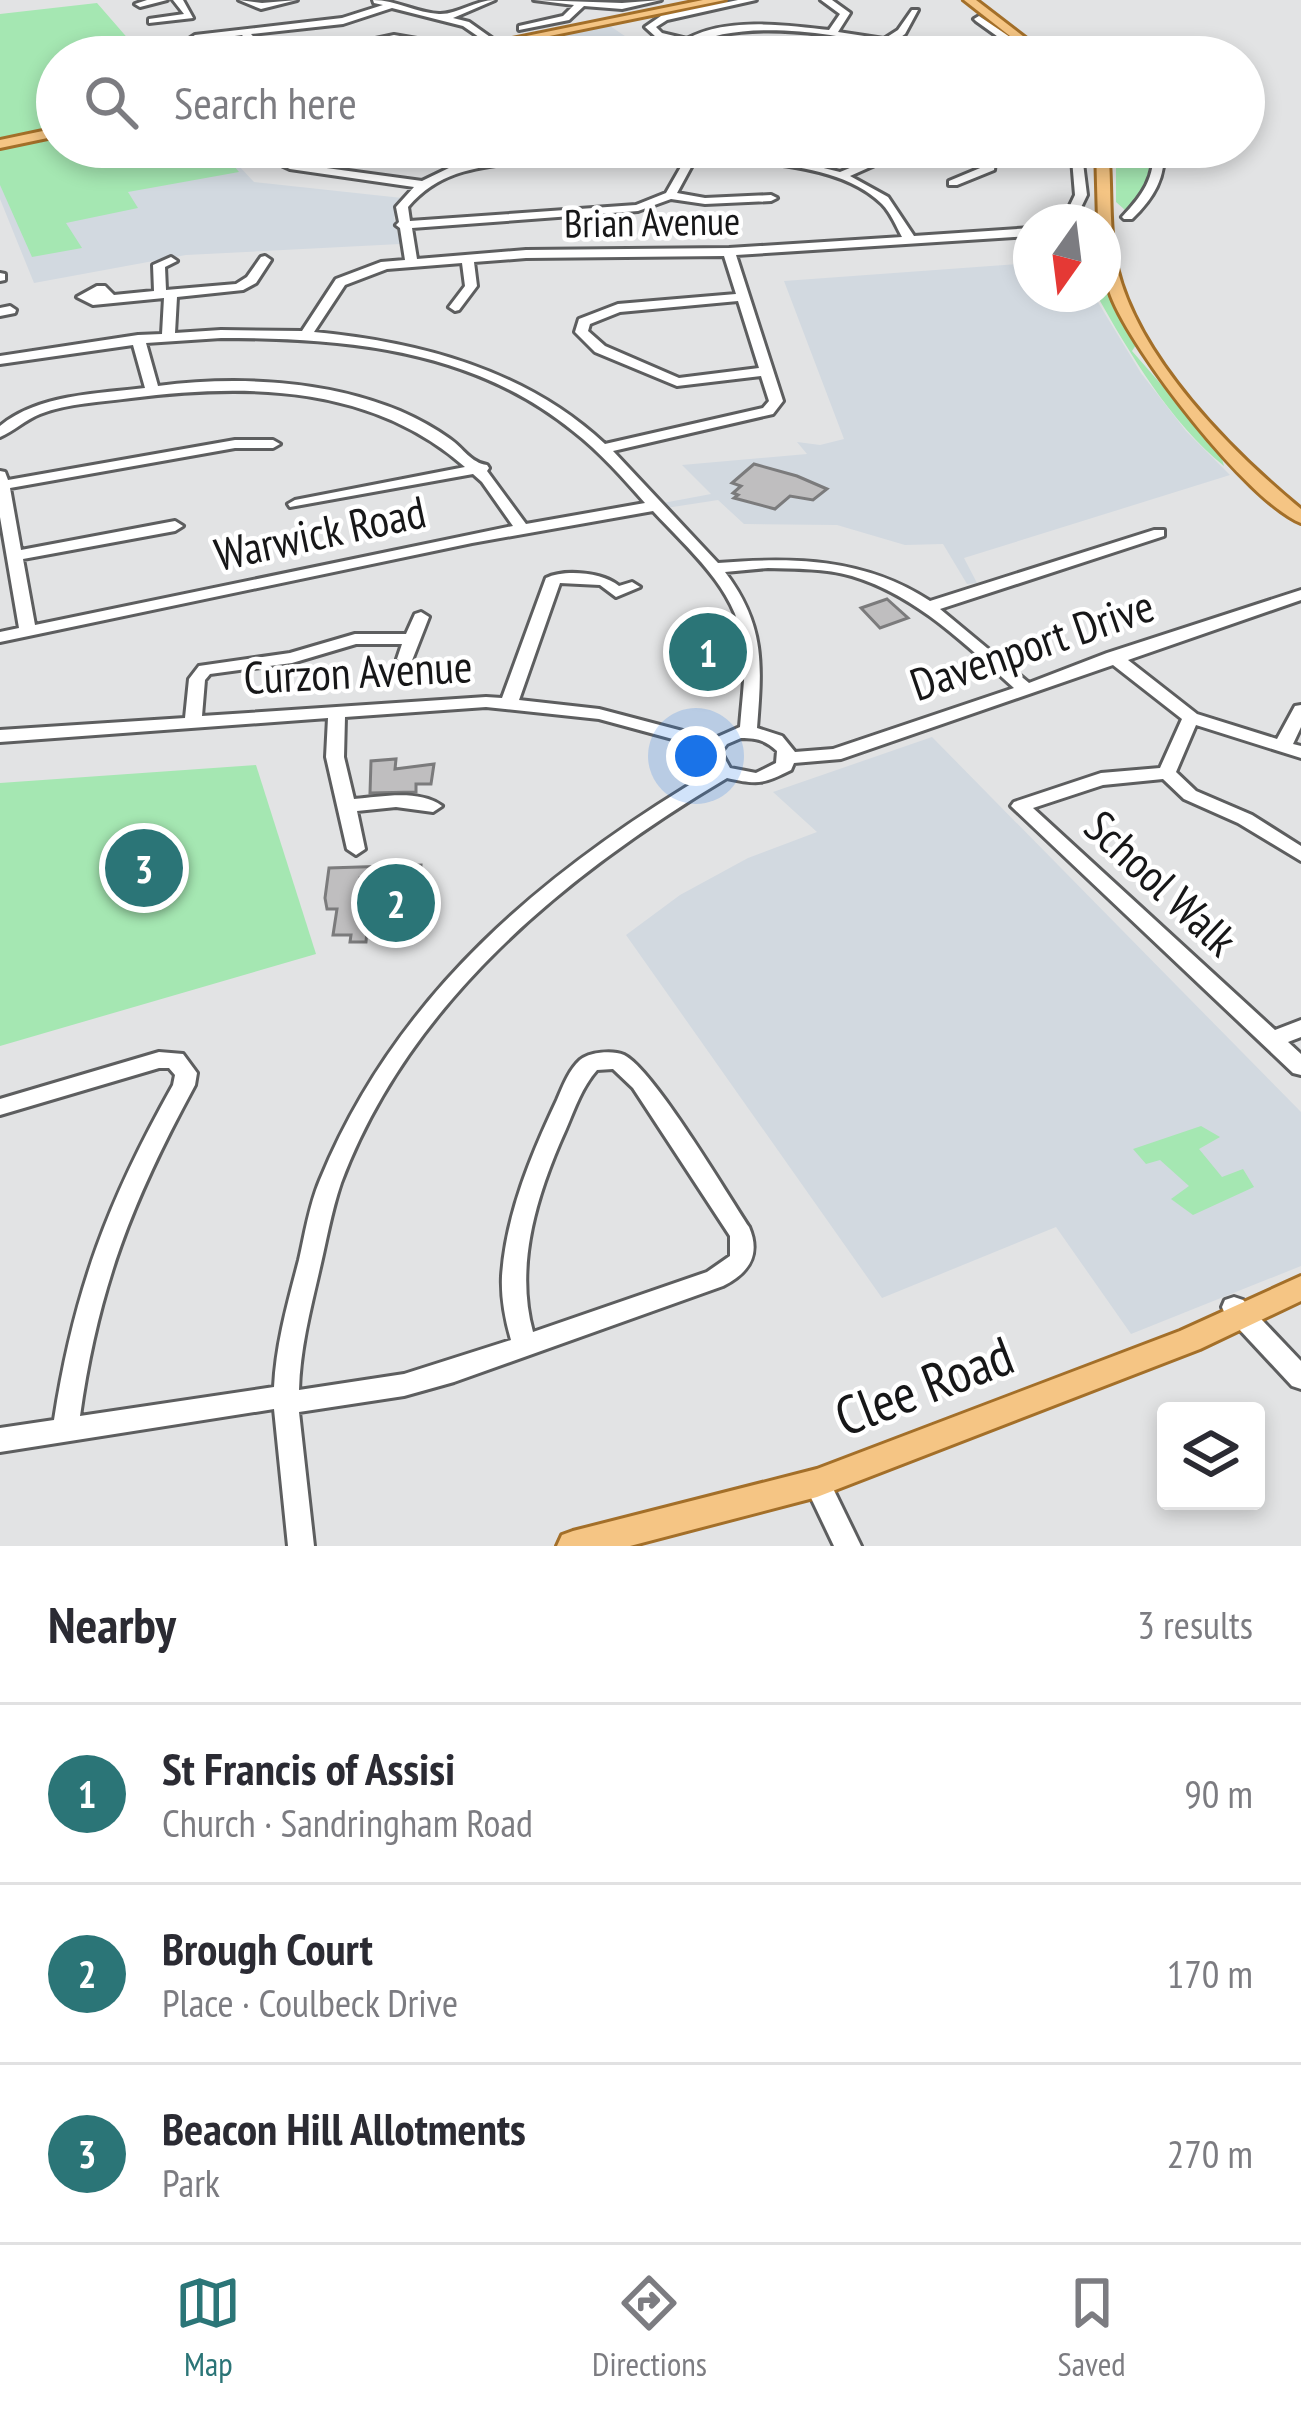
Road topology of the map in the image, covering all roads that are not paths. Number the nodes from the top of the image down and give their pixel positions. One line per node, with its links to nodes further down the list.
1 (162, 0): 14 (street)
2 (178, 0): 20 (street)
3 (374, 0): 16 (street)
4 (490, 0): 18 (street)
5 (539, 0): 6 (street)
6 (559, 0): 12 (street)
7 (656, 0): 12 (street)
8 (720, 0): 29 (main road)
9 (826, 0): 23 (street)
10 (969, 0): 35 (main road)
11 (299, 1): 15 (street)
12 (582, 3): 21 (street)
13 (748, 3): 30 (street)
14 (140, 4)
15 (250, 6)
16 (388, 7): 18 (street); 27 (street)
17 (931, 16): 33 (street)
18 (444, 18): 28 (street)
19 (979, 19): 34 (street)
20 (152, 21)
21 (521, 28)
22 (244, 32): 24 (street); 25 (street); 26 (street)
23 (833, 32): 31 (street); 32 (street)
24 (219, 36)
25 (248, 36)
26 (290, 36)
27 (341, 36)
28 (477, 36)
29 (562, 36)
30 (662, 36)
31 (713, 36)
32 (855, 36)
33 (893, 36)
34 (1003, 36)
35 (1016, 36)
36 (36, 136): 37 (main road)
37 (0, 144)
38 (301, 168): 49 (street)
39 (466, 168): 49 (street)
40 (685, 168): 50 (street)
41 (809, 168): 47 (street)
42 (861, 168): 47 (street)
43 (988, 168): 48 (street)
44 (1079, 168): 52 (street)
45 (1103, 168): 53 (main road)
46 (1159, 168): 54 (street)
47 (843, 176): 57 (street)
48 (953, 183)
49 (423, 185): 55 (street)
50 (670, 195): 51 (street); 55 (street)
51 (774, 197)
52 (1077, 204)
53 (1104, 204)
54 (1128, 217)
55 (402, 225): 61 (street)
56 (1013, 233): 57 (street, Brian Avenue)
57 (909, 238): 58 (street, Brian Avenue)
58 (729, 252): 59 (street, Brian Avenue); 65 (street)
59 (468, 259): 61 (street, Brian Avenue); 67 (street)
60 (171, 261): 63 (street)
61 (412, 263): 68 (street, Brian Avenue)
62 (239, 268): 63 (street)
63 (165, 293): 66 (street); 69 (street)
64 (1121, 296): 81 (main road)
65 (743, 297): 72 (street); 72 (street)
66 (104, 299)
67 (455, 307)
68 (306, 334): 69 (street); 76 (street)
69 (168, 336): 70 (street)
70 (137, 339): 71 (street); 73 (street)
71 (0, 361)
72 (766, 371): 76 (street)
73 (152, 389): 74 (street); 77 (street)
74 (3, 426)
75 (273, 443): 78 (street)
76 (604, 449): 80 (street)
77 (482, 468): 79 (street); 83 (street)
78 (1, 480): 85 (street)
79 (296, 504)
80 (656, 506): 83 (street, Warwick Road); 86 (street)
81 (1301, 518)
82 (175, 526): 85 (street)
83 (522, 529): 91 (street, Warwick Road)
84 (1159, 533): 89 (street)
85 (15, 556): 91 (street)
86 (713, 568): 89 (street); 102 (street)
87 (632, 587): 97 (street)
88 (1301, 595): 94 (street, Davenport Drive)
89 (932, 606): 96 (street)
90 (421, 616): 93 (street)
91 (28, 631): 92 (street, Warwick Road)
92 (0, 637)
93 (412, 639): 95 (street); 101 (street)
94 (1113, 657): 96 (street, Davenport Drive); 100 (street)
95 (405, 658)
96 (1026, 688): 106 (street, Davenport Drive)
97 (508, 703): 99 (street, Curzon Avenue); 104 (street, Curzon Avenue)
98 (1301, 710): 105 (street)
99 (337, 712): 101 (street, Curzon Avenue); 109 (street)
100 (1191, 718): 105 (street); 108 (street)
101 (193, 722): 103 (street, Curzon Avenue)
102 (748, 732): 104 (street); 106 (street)
103 (0, 736)
104 (716, 745): 107 (street)
105 (1292, 749)
106 (787, 758): 107 (street)
107 (724, 772): 121 (street)
108 (1167, 773): 112 (street); 114 (street, School Walk)
109 (348, 806): 110 (street); 111 (street)
110 (433, 806)
111 (356, 849)
112 (1301, 855)
113 (1301, 1028): 114 (street)
114 (1274, 1039): 115 (street, School Walk)
115 (1301, 1067)
116 (0, 1107): 122 (street)
117 (1301, 1288): 118 (main road, Clee Road)
118 (1238, 1311): 120 (street); 124 (main road, Clee Road)
119 (524, 1343): 119 (street); 121 (street)
120 (1301, 1378)
121 (286, 1400): 122 (street); 125 (street)
122 (65, 1429): 123 (street)
123 (0, 1440)
124 (817, 1483): 126 (main road, Clee Road); 127 (street)
125 (301, 1546)
126 (573, 1546)
127 (848, 1546)

